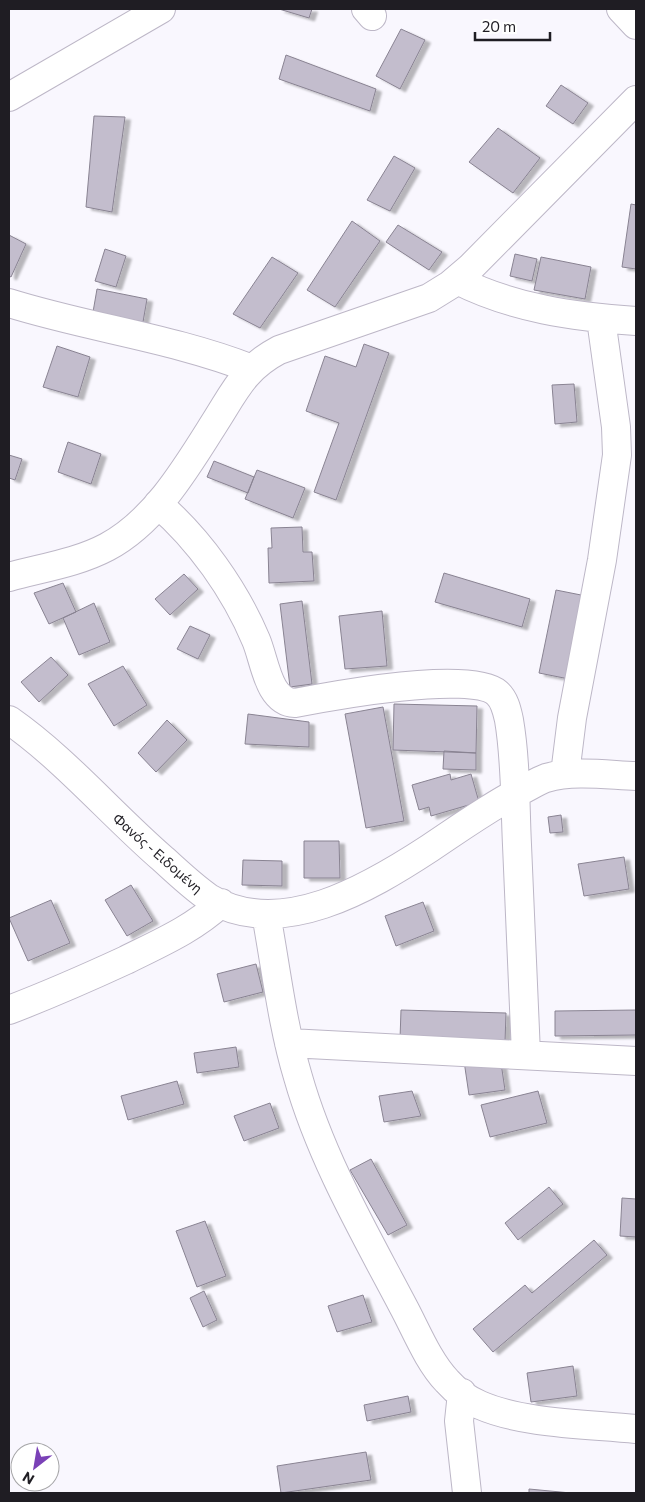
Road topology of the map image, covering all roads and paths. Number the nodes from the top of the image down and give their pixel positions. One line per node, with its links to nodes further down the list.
1 (161, 9): 4 (street)
2 (621, 9): 3 (street)
3 (636, 25)
4 (9, 97)
5 (636, 100): 6 (street)
6 (457, 280): 8 (street); 10 (street)
7 (9, 302): 10 (street)
8 (601, 319): 9 (street); 14 (street)
9 (636, 321)
10 (252, 369): 11 (street)
11 (158, 504): 12 (street); 16 (street)
12 (9, 577)
13 (9, 720): 17 (street, Φανός - Ειδομένη)
14 (555, 776): 15 (street); 16 (street, Φανός - Ειδομένη)
15 (636, 776)
16 (515, 794): 18 (street, Φανός - Ειδομένη); 21 (street)
17 (221, 903): 18 (street, Φανός - Ειδομένη); 19 (street)
18 (266, 914): 20 (street)
19 (9, 1010)
20 (289, 1043): 21 (street); 23 (street)
21 (526, 1054): 22 (street)
22 (636, 1061)
23 (462, 1393): 24 (street); 25 (street)
24 (636, 1429)
25 (467, 1493)

